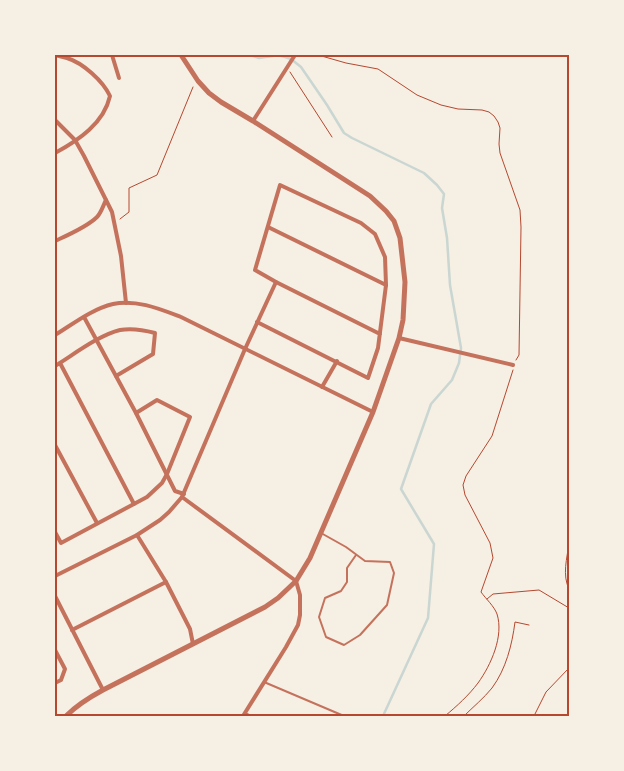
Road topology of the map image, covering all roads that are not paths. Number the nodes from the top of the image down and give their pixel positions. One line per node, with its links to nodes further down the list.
1 (55, 55): 5 (street)
2 (112, 55): 6 (street)
3 (181, 55): 8 (street)
4 (295, 56): 8 (street)
5 (69, 57): 9 (street)
6 (119, 78)
7 (55, 120): 9 (street)
8 (253, 121): 21 (street)
9 (75, 140): 10 (street); 11 (street)
10 (55, 153)
11 (106, 200): 13 (street); 16 (street)
12 (268, 227): 14 (street); 15 (street); 15 (street)
13 (55, 240)
14 (276, 282): 18 (street); 19 (street)
15 (386, 285): 19 (street)
16 (126, 303): 17 (street); 23 (street)
17 (84, 317): 20 (street); 22 (street)
18 (257, 322): 23 (street); 24 (street)
19 (380, 334): 24 (street)
20 (55, 335)
21 (399, 338): 26 (street); 30 (street)
22 (97, 340): 25 (street); 28 (street); 28 (street)
23 (245, 349): 29 (street); 34 (street)
24 (337, 361): 29 (street)
25 (60, 363): 27 (street); 35 (street)
26 (514, 365)
27 (55, 366)
28 (116, 376): 31 (street)
29 (322, 387): 30 (street)
30 (373, 412): 38 (street)
31 (136, 413): 33 (street); 33 (street)
32 (55, 445): 36 (street)
33 (167, 474): 34 (street); 35 (street)
34 (183, 496): 39 (street); 42 (street)
35 (134, 504): 36 (street)
36 (97, 524): 37 (street)
37 (55, 532)
38 (321, 533): 40 (lane); 42 (street)
39 (137, 534): 41 (street); 43 (street)
40 (356, 555): 40 (lane)
41 (55, 576)
42 (296, 581): 46 (street); 48 (street)
43 (166, 582): 45 (street); 46 (street)
44 (55, 596): 45 (street)
45 (72, 630): 50 (street)
46 (193, 644): 50 (street)
47 (55, 650): 49 (street)
48 (264, 682): 51 (street); 54 (lane)
49 (55, 683)
50 (103, 690): 52 (street)
51 (244, 714): 53 (lane)
52 (66, 716)
53 (251, 716)
54 (344, 716)

